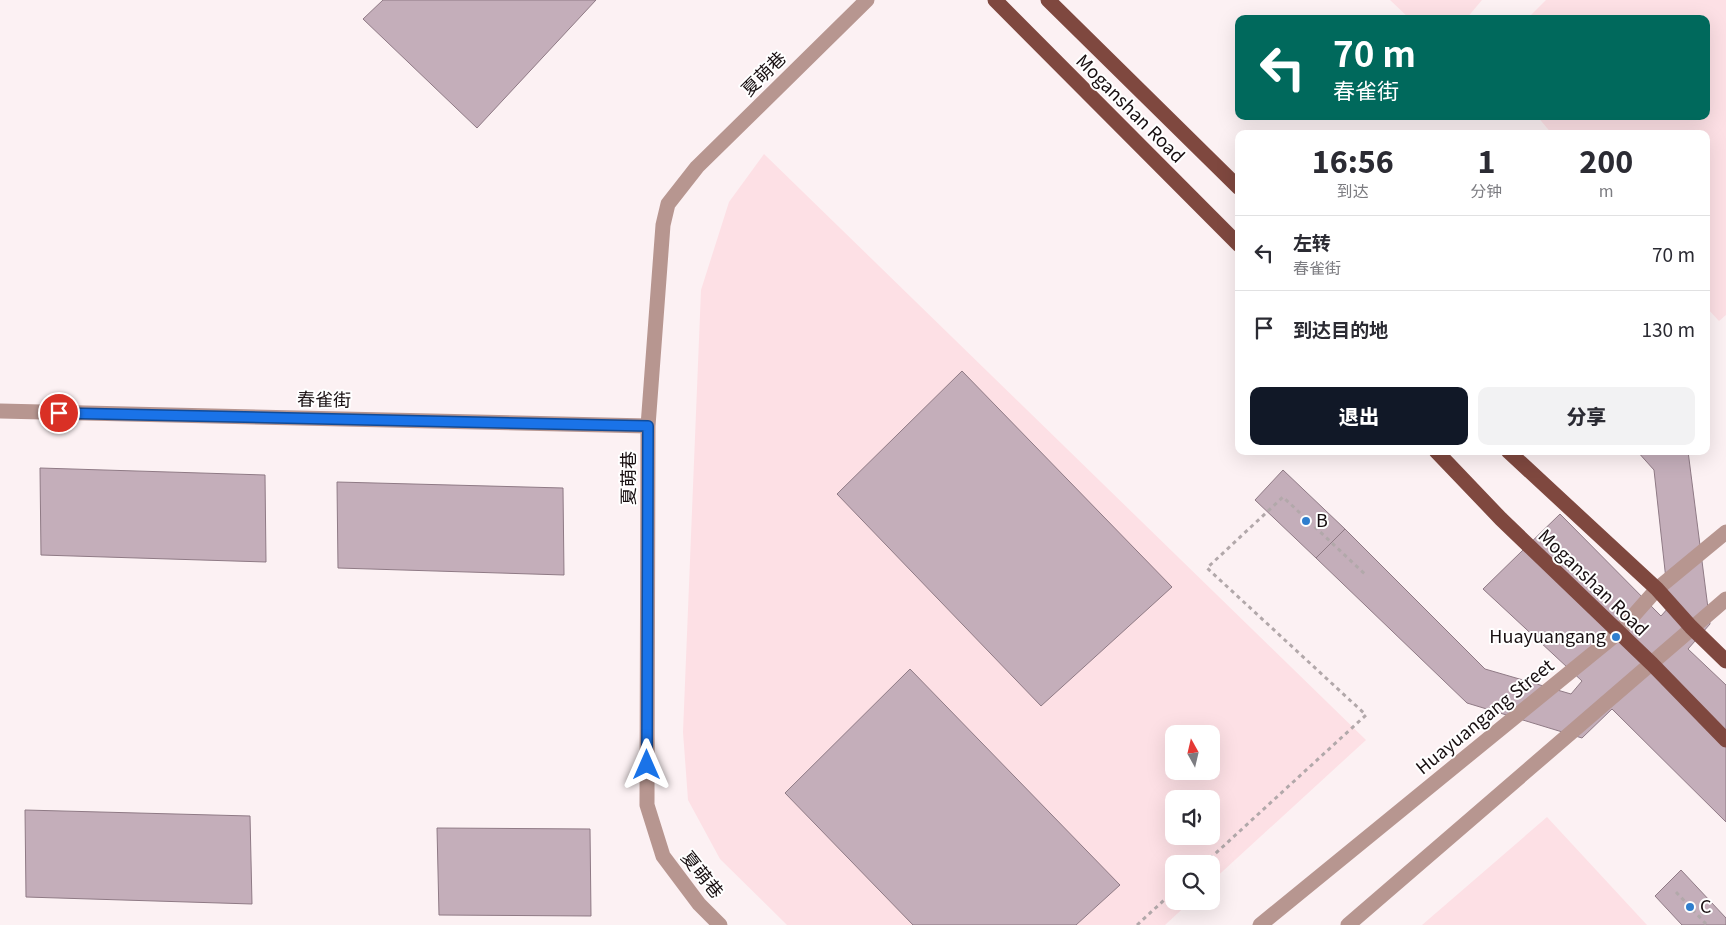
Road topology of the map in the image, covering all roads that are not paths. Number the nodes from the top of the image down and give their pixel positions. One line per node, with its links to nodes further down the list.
1 (866, 0): 7 (street, 夏萌巷)
2 (995, 0): 5 (main road, Moganshan Road)
3 (1048, 0): 4 (main road, Moganshan Road)
4 (1235, 184)
5 (1235, 241)
6 (0, 411): 7 (street, 春雀街)
7 (648, 426): 18 (street, 夏萌巷)
8 (1440, 455): 14 (main road, Moganshan Road)
9 (1512, 455): 11 (main road)
10 (1726, 532): 11 (street, Huayuangang Street)
11 (1657, 589): 13 (main road); 14 (street, Huayuangang Street)
12 (1726, 599): 13 (street)
13 (1691, 627): 15 (main road); 16 (street)
14 (1618, 633): 16 (main road, Moganshan Road); 19 (street, Huayuangang Street)
15 (1726, 661)
16 (1652, 664): 17 (main road, Moganshan Road); 20 (street)
17 (1726, 740)
18 (720, 925)
19 (1260, 925)
20 (1348, 925)

